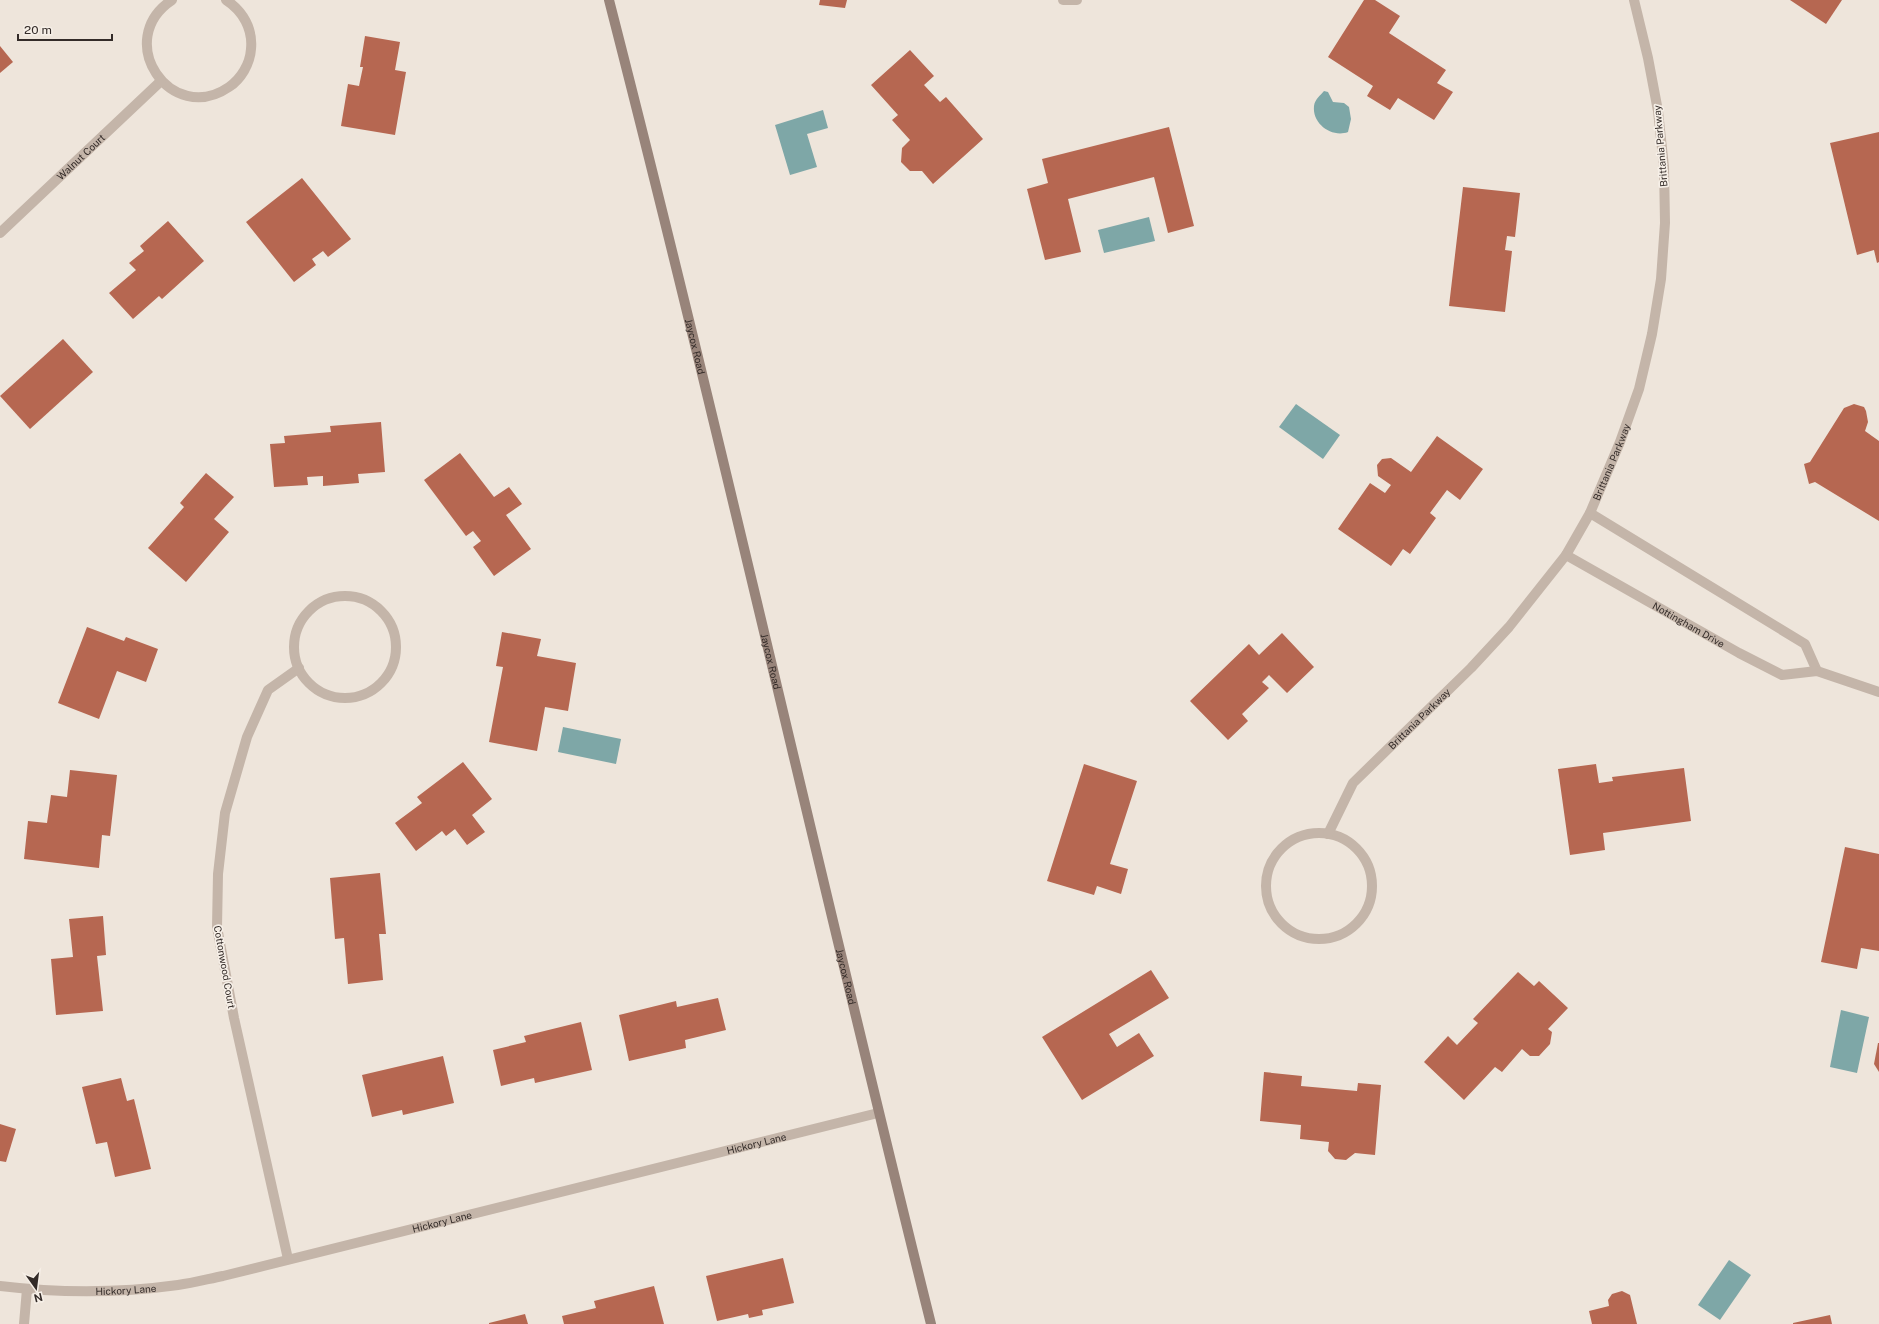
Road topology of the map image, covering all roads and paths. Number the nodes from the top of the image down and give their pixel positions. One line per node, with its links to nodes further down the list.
1 (172, 0): 7 (street)
2 (226, 0): 7 (street)
3 (609, 0): 15 (street, Jaycox Road)
4 (1063, 0): 5 (street)
5 (1077, 0)
6 (1634, 0): 9 (street, Brittania Parkway)
7 (161, 81): 8 (street, Walnut Court)
8 (0, 233)
9 (1590, 513): 10 (street, Brittania Parkway); 12 (street)
10 (1566, 555): 12 (street, Nottingham Drive); 14 (street, Brittania Parkway)
11 (299, 668): 11 (street); 16 (street, Cottonwood Court)
12 (1817, 671): 13 (street, Nottingham Drive)
13 (1879, 692)
14 (1328, 834): 14 (street)
15 (878, 1113): 16 (street, Hickory Lane); 20 (street, Jaycox Road)
16 (288, 1259): 18 (street, Hickory Lane)
17 (0, 1286): 18 (street, Hickory Lane)
18 (27, 1290): 19 (street)
19 (24, 1324)
20 (931, 1324)

